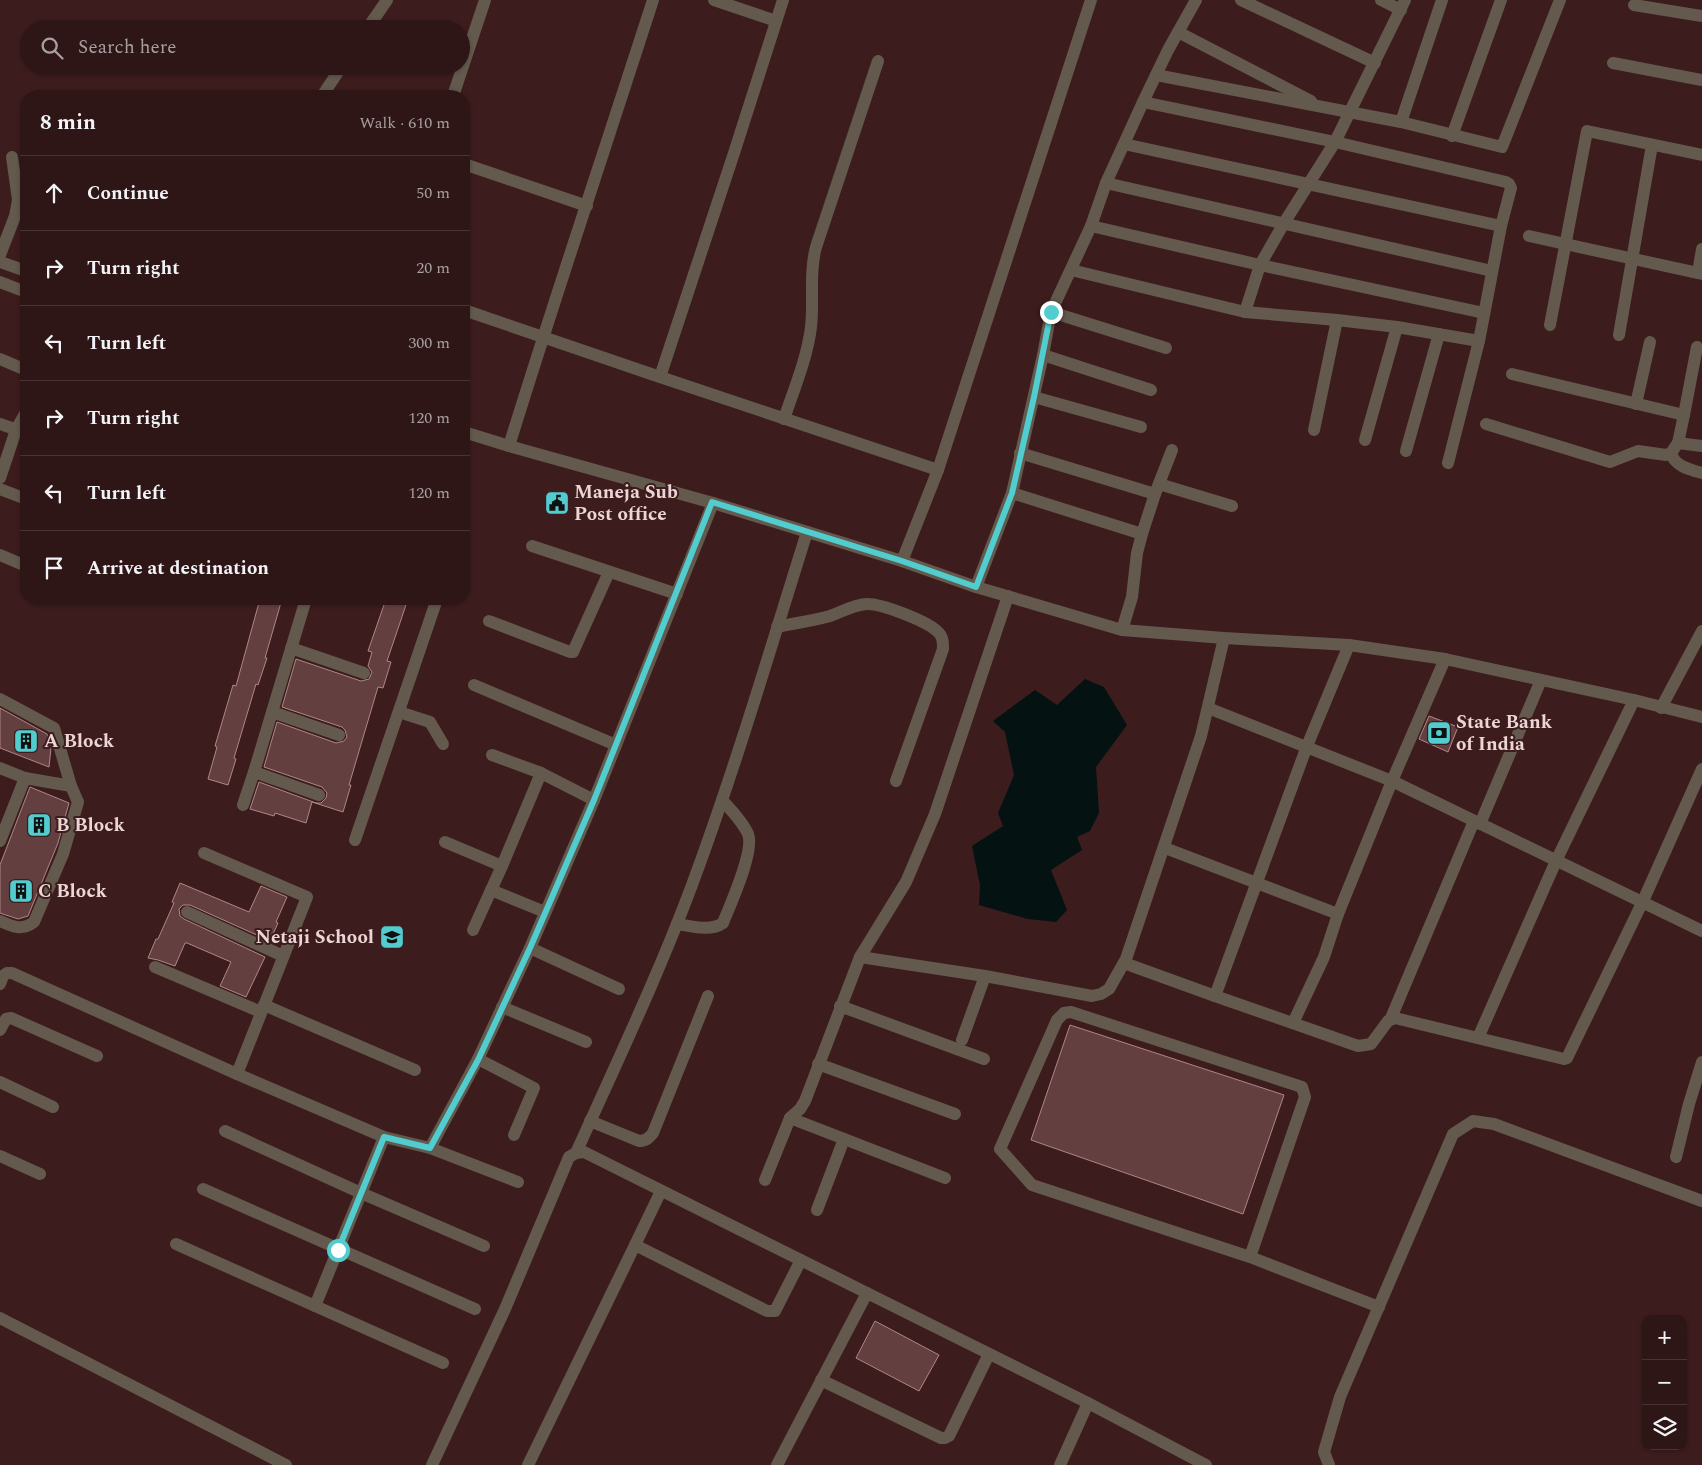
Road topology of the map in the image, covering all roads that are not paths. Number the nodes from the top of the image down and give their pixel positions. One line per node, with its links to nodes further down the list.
1 (387, 0): 16 (street)
2 (485, 0): 19 (street)
3 (653, 0): 42 (street)
4 (714, 0): 17 (street)
5 (783, 0): 17 (street)
6 (1091, 0): 98 (street)
7 (1196, 0): 18 (street)
8 (1241, 0): 21 (street)
9 (1381, 0): 13 (street)
10 (1442, 0): 32 (street)
11 (1500, 0): 33 (street)
12 (1560, 0): 33 (street)
13 (1403, 5): 21 (street)
14 (1634, 5): 15 (street)
15 (1702, 16)
16 (373, 20)
17 (776, 21): 77 (street)
18 (1178, 32): 25 (street); 30 (street)
19 (470, 45)
20 (878, 61): 82 (street)
21 (1375, 63): 31 (street)
22 (1613, 63): 26 (street)
23 (336, 75): 27 (street)
24 (460, 75): 28 (street)
25 (1156, 75): 29 (street); 30 (street)
26 (1702, 80)
27 (326, 90)
28 (455, 90)
29 (1143, 102): 34 (street); 35 (street)
30 (1324, 108): 31 (street)
31 (1348, 112): 32 (street); 34 (street)
32 (1401, 122): 33 (street)
33 (1452, 136)
34 (1335, 142): 41 (street); 45 (street)
35 (1124, 144): 40 (street); 41 (street)
36 (1652, 145): 37 (street); 47 (street); 50 (street)
37 (1702, 155)
38 (12, 157): 49 (street)
39 (470, 166): 42 (street)
40 (1106, 183): 43 (street); 44 (street)
41 (1308, 185): 43 (street); 45 (street)
42 (587, 206): 68 (street)
43 (1284, 223): 52 (street); 55 (street)
44 (1092, 226): 52 (street); 54 (street)
45 (1501, 226): 55 (street)
46 (1529, 236): 47 (street)
47 (1566, 244): 50 (street); 64 (street)
48 (1702, 249): 56 (street)
49 (0, 255)
50 (1633, 259): 56 (street); 67 (street)
51 (0, 262): 53 (street)
52 (1260, 265): 61 (street); 62 (street)
53 (20, 270)
54 (1071, 270): 60 (street); 61 (street)
55 (1492, 271): 62 (street)
56 (1700, 273)
57 (0, 282): 58 (street)
58 (20, 290)
59 (470, 312): 68 (street)
60 (1051, 312): 72 (street); 73 (street)
61 (1245, 312): 63 (street)
62 (1484, 313): 69 (street)
63 (1337, 320): 65 (street); 86 (street)
64 (1550, 325)
65 (1396, 327): 66 (street); 90 (street)
66 (1439, 334): 69 (street); 95 (street)
67 (1619, 335)
68 (542, 337): 77 (street); 91 (street)
69 (1479, 341): 97 (street)
70 (1650, 342): 80 (street)
71 (1697, 347): 81 (street)
72 (1166, 348)
73 (1043, 355): 78 (street); 79 (street)
74 (0, 359): 75 (street)
75 (20, 367)
76 (1512, 374): 80 (street)
77 (660, 378): 82 (street)
78 (1151, 390)
79 (1034, 397): 85 (street); 96 (street)
80 (1636, 404): 81 (street)
81 (1684, 415): 93 (street)
82 (784, 419): 98 (street)
83 (0, 424): 87 (street)
84 (1486, 424): 93 (street)
85 (1141, 427)
86 (1314, 430)
87 (20, 431)
88 (20, 433): 100 (street)
89 (470, 434): 91 (street)
90 (1365, 440)
91 (509, 446): 105 (street)
92 (1702, 446): 93 (street)
93 (1675, 448): 99 (street)
94 (1172, 450): 102 (street)
95 (1406, 450)
96 (1020, 453): 102 (street); 103 (street)
97 (1448, 463)
98 (938, 470): 111 (street)
99 (1702, 474)
100 (0, 478)
101 (0, 489): 104 (street)
102 (1157, 489): 106 (street); 108 (street)
103 (1012, 493): 108 (street); 114 (street)
104 (20, 497)
105 (712, 502): 107 (street); 115 (street)
106 (1232, 506)
107 (807, 532): 111 (street); 120 (street)
108 (1142, 534): 121 (street)
109 (532, 546): 113 (street)
110 (0, 555): 112 (street)
111 (902, 561): 114 (street)
112 (20, 563)
113 (609, 572): 115 (street); 119 (street)
114 (976, 587): 116 (street)
115 (677, 594): 139 (street)
116 (1008, 596): 121 (street); 174 (street)
117 (304, 605): 125 (street)
118 (435, 605): 135 (street)
119 (489, 621)
120 (777, 627): 147 (street); 152 (street)
121 (1122, 630): 123 (street)
122 (1702, 631): 133 (street)
123 (1224, 638): 124 (street); 132 (street)
124 (1349, 645): 126 (street); 140 (street)
125 (291, 648): 127 (street); 134 (street)
126 (1445, 659): 128 (street); 148 (street)
127 (364, 673)
128 (1540, 680): 131 (street); 154 (street)
129 (474, 685): 139 (street)
130 (0, 699): 149 (street)
131 (1634, 700): 133 (street); 160 (street)
132 (1208, 708): 140 (street); 158 (street)
133 (1661, 708): 136 (street)
134 (272, 712): 137 (street); 144 (street)
135 (399, 712): 138 (street); 155 (street)
136 (1702, 717)
137 (339, 736)
138 (443, 744)
139 (616, 745): 151 (street)
140 (1307, 746): 148 (street); 162 (street)
141 (492, 755): 145 (street)
142 (0, 768): 146 (street)
143 (1702, 768): 164 (street)
144 (254, 772): 150 (street); 153 (street)
145 (541, 773): 151 (street); 161 (street)
146 (25, 778): 149 (street); 156 (street)
147 (896, 781)
148 (1392, 781): 154 (street); 167 (street)
149 (70, 786): 168 (street)
150 (319, 795)
151 (594, 800): 166 (street)
152 (722, 800): 169 (street); 169 (street)
153 (243, 805)
154 (1477, 822): 160 (street); 185 (street)
155 (355, 840)
156 (0, 841)
157 (445, 842): 161 (street)
158 (1165, 848): 162 (street); 175 (street)
159 (204, 853): 173 (street)
160 (1556, 861): 164 (street); 188 (street)
161 (502, 866): 163 (street)
162 (1256, 882): 167 (street); 181 (street)
163 (491, 890): 166 (street); 170 (street)
164 (1643, 901): 171 (street); 188 (street)
165 (187, 912): 173 (street)
166 (545, 912): 172 (street)
167 (1338, 914): 186 (street)
168 (0, 920)
169 (677, 924): 202 (street)
170 (473, 930)
171 (1702, 930)
172 (530, 948): 179 (street); 183 (street)
173 (283, 956): 184 (street)
174 (860, 957): 177 (street); 182 (street)
175 (1124, 963): 177 (street); 181 (street)
176 (156, 967): 184 (street)
177 (985, 976): 189 (street)
178 (0, 984): 197 (street)
179 (619, 990)
180 (708, 996): 202 (street)
181 (1215, 996): 186 (street)
182 (840, 1006): 192 (street); 195 (street)
183 (502, 1007): 190 (street); 193 (street)
184 (262, 1008): 196 (street); 197 (street)
185 (1391, 1018): 186 (street); 188 (street)
186 (1293, 1023)
187 (0, 1030): 191 (street)
188 (1478, 1038)
189 (962, 1040)
190 (586, 1042)
191 (97, 1056)
192 (984, 1058)
193 (478, 1060): 204 (street); 207 (street)
194 (1702, 1062): 210 (street)
195 (818, 1064): 200 (street); 201 (street)
196 (415, 1070)
197 (237, 1074): 205 (street)
198 (0, 1082): 199 (street)
199 (53, 1107)
200 (955, 1114)
201 (790, 1118): 206 (street); 213 (street)
202 (590, 1121): 208 (street)
203 (225, 1130): 217 (street)
204 (514, 1135)
205 (384, 1137): 207 (street); 217 (street)
206 (844, 1138): 212 (street); 219 (street)
207 (430, 1148): 214 (street)
208 (576, 1153): 216 (street); 236 (street)
209 (0, 1156): 211 (street)
210 (1676, 1157)
211 (40, 1174)
212 (945, 1178)
213 (765, 1180)
214 (518, 1182)
215 (202, 1189): 223 (street)
216 (661, 1191): 221 (street); 225 (street)
217 (361, 1193): 222 (street); 223 (street)
218 (1702, 1201): 228 (street)
219 (817, 1210)
220 (176, 1244): 227 (street)
221 (635, 1245): 225 (street); 237 (street)
222 (484, 1246)
223 (338, 1250): 227 (street); 229 (street)
224 (1250, 1257): 224 (street); 228 (street)
225 (801, 1260): 226 (street)
226 (867, 1293): 231 (street); 233 (street)
227 (315, 1306): 232 (street)
228 (1378, 1307): 241 (street)
229 (475, 1309)
230 (0, 1318): 235 (street)
231 (989, 1354): 233 (street); 234 (street)
232 (443, 1363)
233 (821, 1380): 238 (street)
234 (1088, 1403): 239 (street); 240 (street)
235 (286, 1465)
236 (432, 1465)
237 (528, 1465)
238 (777, 1465)
239 (1060, 1465)
240 (1206, 1465)
241 (1328, 1465)

